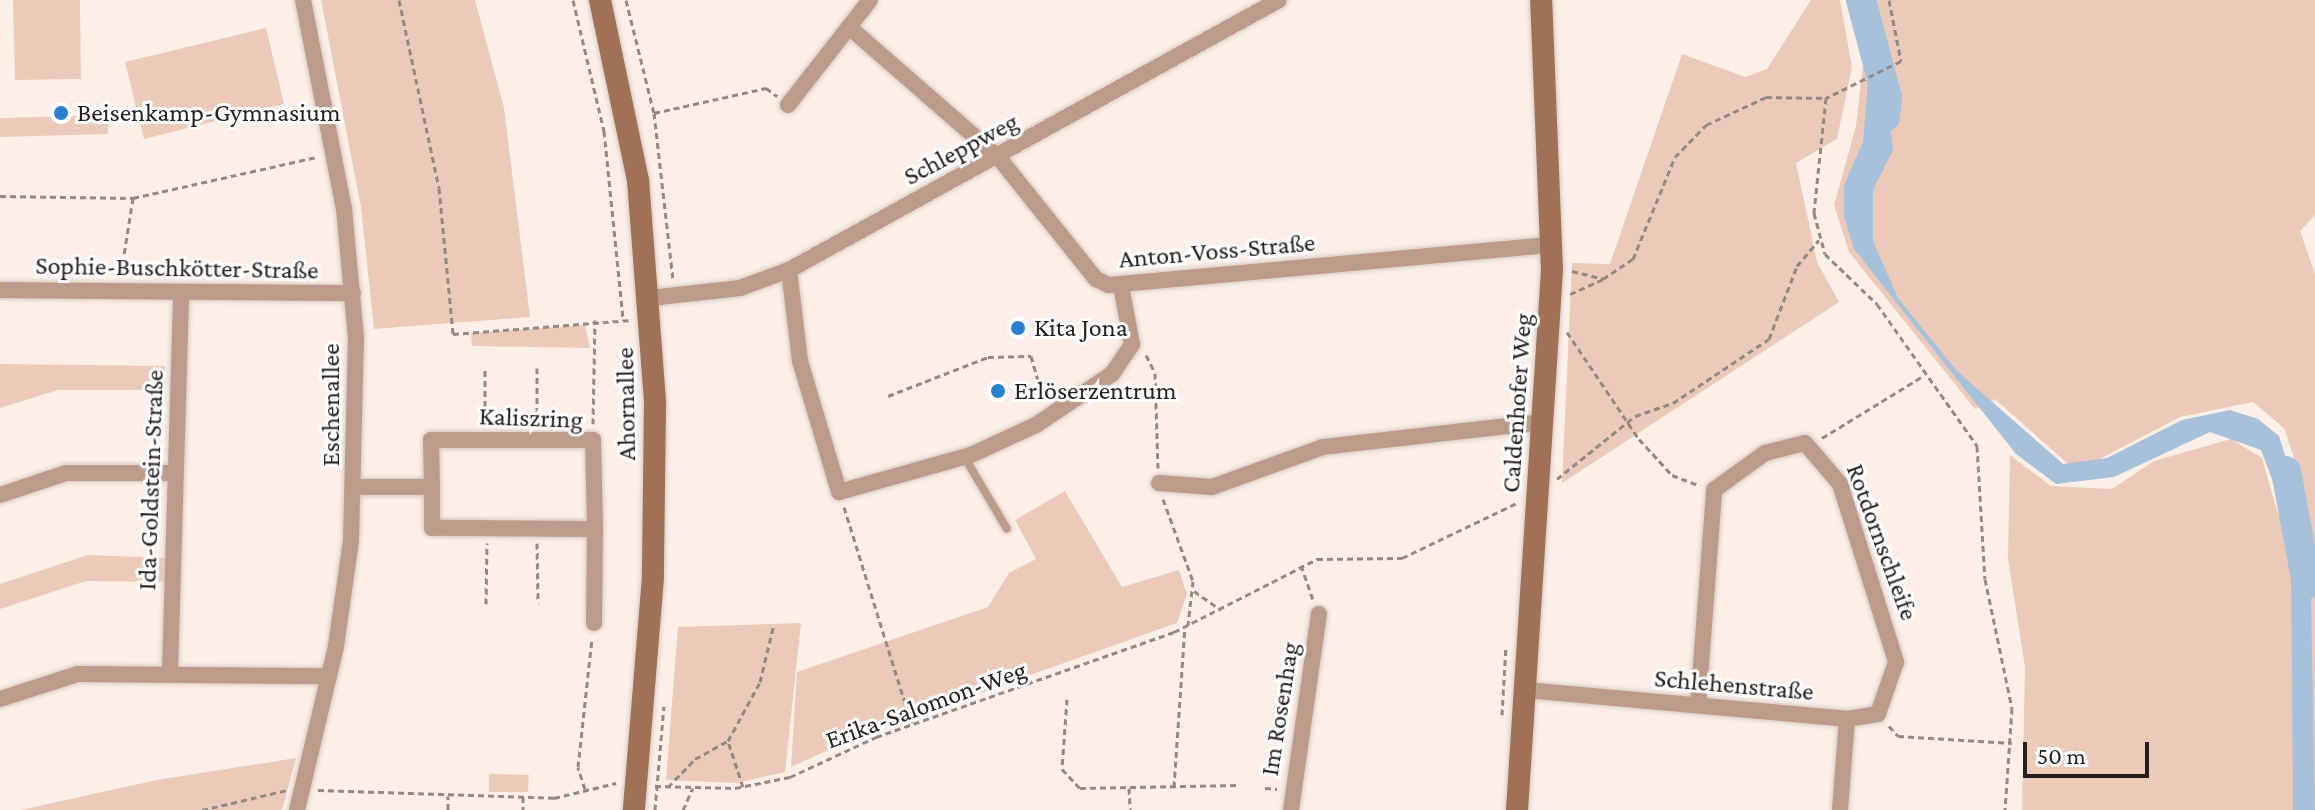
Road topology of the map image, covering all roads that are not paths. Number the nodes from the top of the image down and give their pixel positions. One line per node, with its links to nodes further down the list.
1 (303, 0): 14 (street, Eschenallee)
2 (600, 0): 15 (street, Ahornallee)
3 (870, 0): 6 (street)
4 (1279, 0): 8 (street, Schleppweg)
5 (1541, 0): 9 (street, Caldenhofer Weg)
6 (849, 27): 7 (street); 8 (street, Anton-Voss-Straße)
7 (788, 105)
8 (999, 158): 10 (street, Schleppweg); 11 (street, Anton-Voss-Straße)
9 (1552, 245): 11 (street, Anton-Voss-Straße); 16 (street, Caldenhofer Weg)
10 (789, 270): 15 (street, Schleppweg); 17 (street)
11 (1121, 286): 17 (street)
12 (0, 290): 13 (street, Sophie-Buschkötter-Straße)
13 (181, 292): 14 (street, Sophie-Buschkötter-Straße); 18 (street, Ida-Goldstein-Straße)
14 (353, 293): 20 (street, Eschenallee)
15 (651, 308): 34 (street, Ahornallee)
16 (1544, 422): 19 (street); 29 (street, Caldenhofer Weg)
17 (965, 458): 24 (lane)
18 (175, 473): 22 (street); 27 (street, Ida-Goldstein-Straße)
19 (1159, 483)
20 (355, 487): 21 (street); 28 (street, Eschenallee)
21 (432, 487): 23 (street, Kaliszring); 23 (street, Kaliszring)
22 (0, 495)
23 (595, 529): 26 (street, Kaliszring)
24 (1007, 529)
25 (1319, 614): 35 (street, Im Rosenhag)
26 (594, 623)
27 (170, 670): 28 (street); 30 (street)
28 (329, 676): 33 (street, Eschenallee)
29 (1525, 690): 31 (street, Schlehenstraße); 36 (street, Caldenhofer Weg)
30 (0, 699)
31 (1698, 705): 32 (street, Schlehenstraße); 32 (street, Rotdornschleife)
32 (1847, 719): 37 (street, Schlehenstraße)
33 (297, 810)
34 (634, 810)
35 (1291, 810)
36 (1517, 810)
37 (1840, 810)

